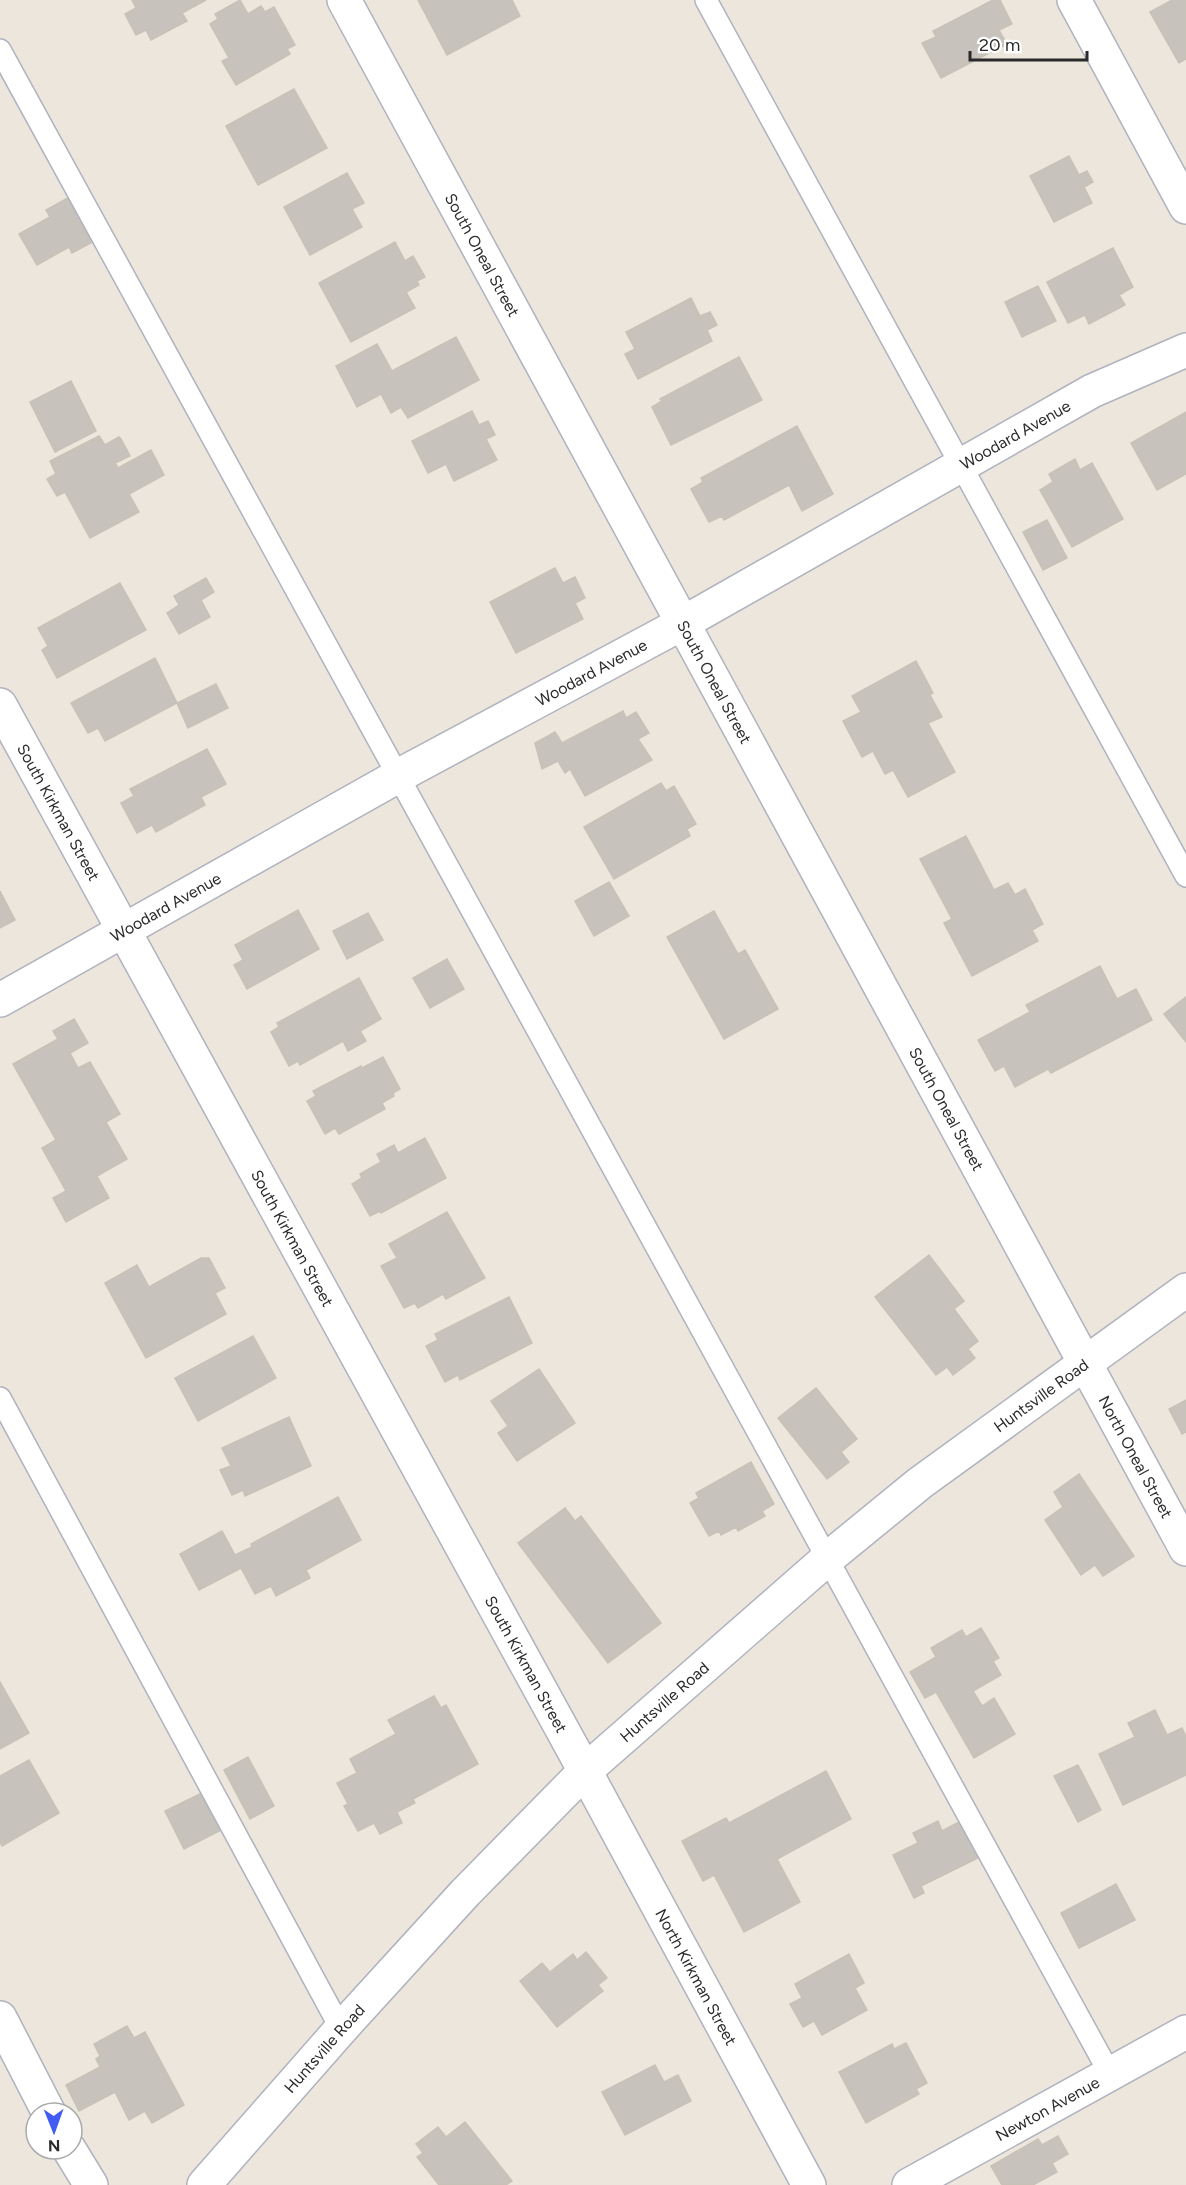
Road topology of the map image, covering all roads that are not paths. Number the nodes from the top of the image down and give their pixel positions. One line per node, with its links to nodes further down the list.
1 (344, 0): 8 (street, South Oneal Street)
2 (706, 0): 7 (lane)
3 (1074, 0): 5 (street)
4 (0, 50): 10 (lane)
5 (1186, 207)
6 (1186, 350): 7 (street, Woodard Avenue)
7 (961, 466): 8 (street, Woodard Avenue); 11 (lane)
8 (683, 623): 10 (street, Woodard Avenue); 15 (street, South Oneal Street)
9 (0, 705): 12 (street, South Kirkman Street)
10 (398, 776): 12 (street, Woodard Avenue); 18 (lane)
11 (1186, 876)
12 (124, 931): 13 (street, Woodard Avenue); 19 (street, South Kirkman Street)
13 (0, 1000)
14 (1186, 1290): 15 (street, Huntsville Road)
15 (1085, 1362): 17 (street, North Oneal Street); 18 (street, Huntsville Road)
16 (0, 1398): 21 (lane)
17 (1186, 1549)
18 (827, 1559): 19 (street, Huntsville Road); 23 (lane)
19 (585, 1771): 21 (street, Huntsville Road); 28 (street, North Kirkman Street)
20 (0, 2018): 24 (street)
21 (341, 2029): 27 (street, Huntsville Road)
22 (1186, 2032): 23 (street, Newton Avenue)
23 (1110, 2074): 29 (street, Newton Avenue)
24 (43, 2101)
25 (76, 2161): 26 (street)
26 (91, 2185)
27 (204, 2185)
28 (809, 2185)
29 (909, 2185)

